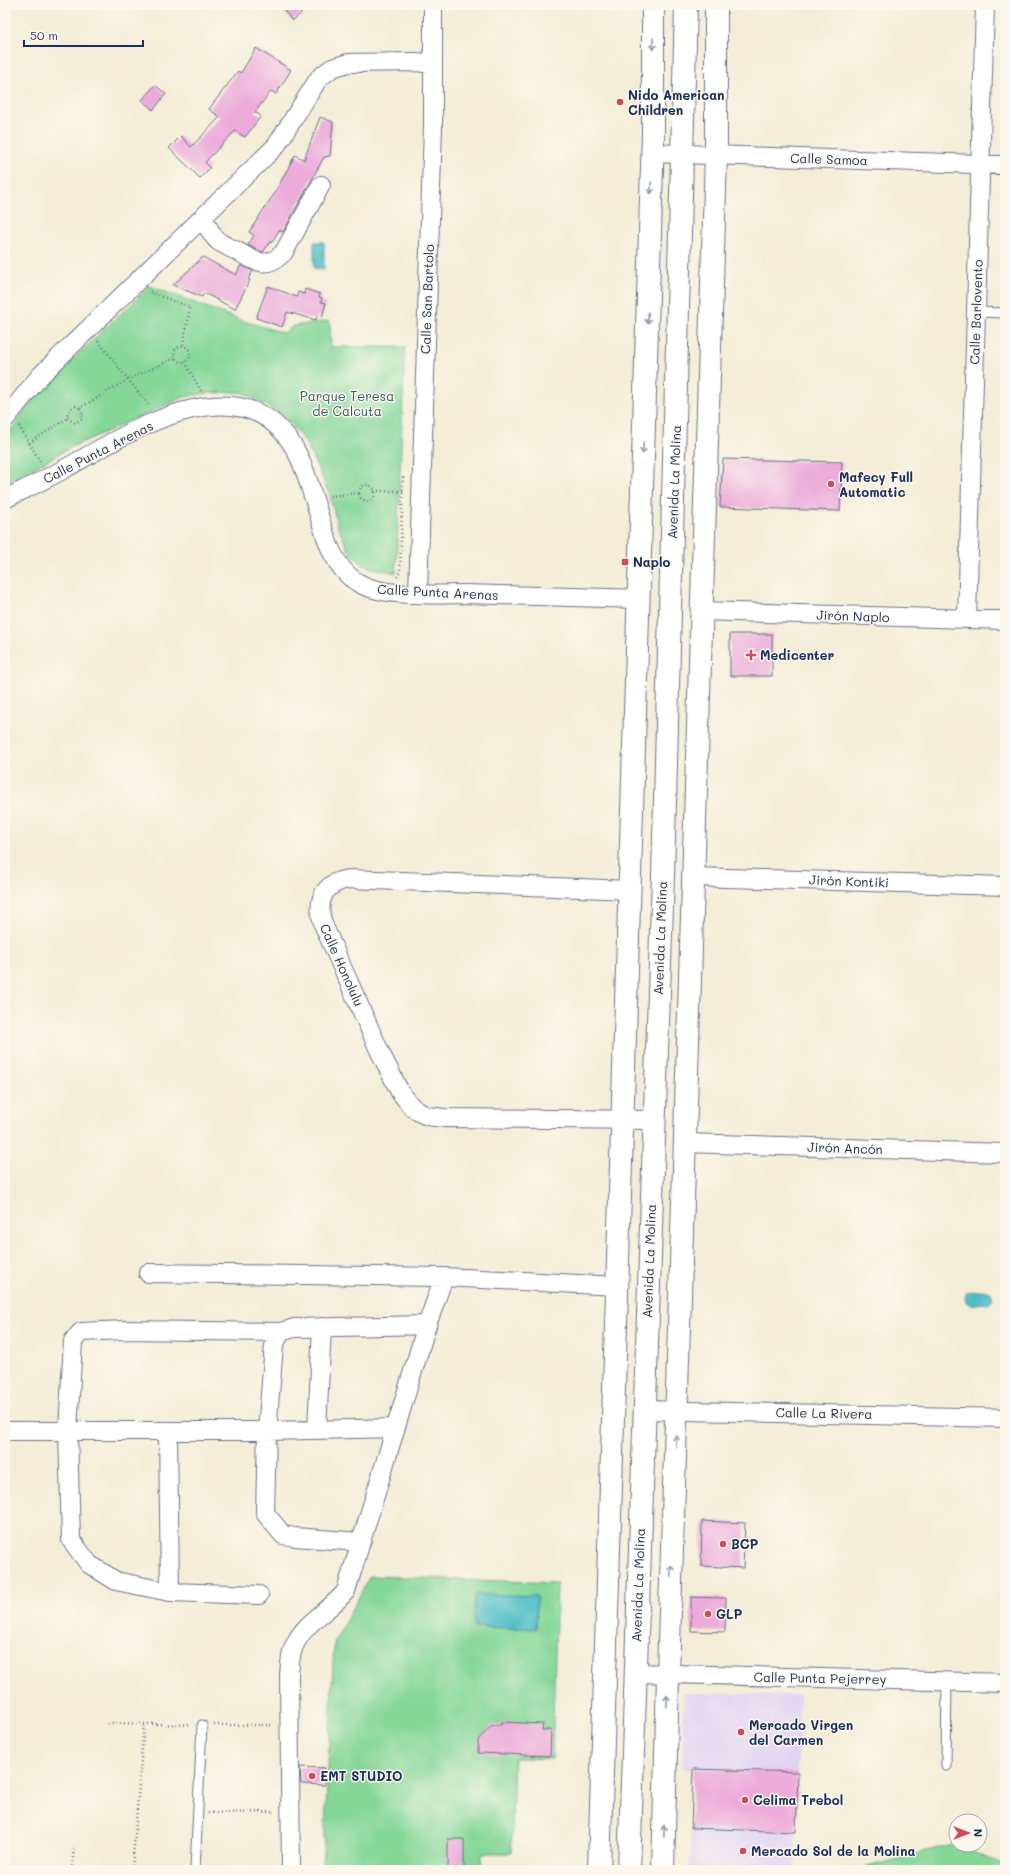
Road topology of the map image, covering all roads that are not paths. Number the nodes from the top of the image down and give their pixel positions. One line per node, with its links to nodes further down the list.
1 (433, 5): 6 (street, Calle San Bartolo)
2 (653, 5): 7 (main road, one-way to 7)
3 (686, 5): 8 (main road, Avenida La Molina)
4 (716, 5): 9 (main road)
5 (985, 5): 10 (street, Calle Barlovento)
6 (433, 64): 13 (street); 18 (street, Calle San Bartolo)
7 (652, 154): 8 (street, Calle Samoa); 19 (main road, one-way to 19)
8 (683, 154): 9 (street, Calle Samoa); 27 (main road, Avenida La Molina)
9 (716, 156): 10 (street, Calle Samoa); 20 (main road)
10 (981, 164): 11 (street, Calle Samoa); 14 (street, Calle Barlovento)
11 (1005, 165)
12 (321, 185): 13 (street)
13 (203, 218): 16 (street)
14 (976, 312): 15 (lane); 21 (street, Calle Barlovento)
15 (1005, 313)
16 (10, 420)
17 (5, 499): 18 (street, Calle Punta Arenas)
18 (418, 593): 19 (street, Calle Punta Arenas)
19 (638, 599): 25 (main road)
20 (701, 611): 21 (street, Jirón Naplo); 23 (main road)
21 (967, 619): 22 (street, Jirón Naplo)
22 (1005, 620)
23 (694, 877): 24 (street, Jirón Kontiki); 28 (main road)
24 (1005, 886)
25 (630, 890): 26 (main road); 26 (street, Calle Honolulu)
26 (623, 1120): 27 (street, Calle Honolulu); 32 (main road)
27 (654, 1120): 36 (main road, Avenida La Molina)
28 (684, 1143): 29 (street, Jirón Ancón); 37 (main road)
29 (1005, 1153)
30 (148, 1273): 31 (street)
31 (444, 1277): 32 (street); 33 (street)
32 (617, 1286): 45 (main road)
33 (427, 1325): 34 (street); 39 (street)
34 (322, 1327): 35 (street); 41 (street)
35 (281, 1332): 40 (street); 43 (street)
36 (644, 1410): 37 (street, Calle La Rivera); 46 (main road, Avenida La Molina)
37 (677, 1410): 38 (street, Calle La Rivera); 51 (main road, one-way to 37)
38 (1005, 1418)
39 (395, 1428): 41 (street); 47 (street)
40 (267, 1430): 41 (street); 44 (street); 47 (street)
41 (318, 1430)
42 (5, 1431): 43 (street)
43 (68, 1431): 44 (street); 48 (street)
44 (168, 1431): 48 (street)
45 (609, 1518): 46 (main road); 59 (main road)
46 (640, 1538): 50 (main road, Avenida La Molina)
47 (360, 1542): 58 (street)
48 (170, 1592): 49 (street)
49 (259, 1595)
50 (635, 1673): 51 (street, Calle Punta Pejerrey); 56 (main road, Avenida La Molina)
51 (668, 1675): 52 (street, Calle Punta Pejerrey); 62 (main road, one-way to 51)
52 (947, 1681): 53 (street, Calle Punta Pejerrey); 55 (lane)
53 (1005, 1684)
54 (202, 1725): 57 (lane)
55 (946, 1766)
56 (629, 1844): 60 (main road, Avenida La Molina); 61 (main road)
57 (195, 1870)
58 (291, 1870)
59 (599, 1870)
60 (629, 1870)
61 (636, 1870)
62 (663, 1870)

